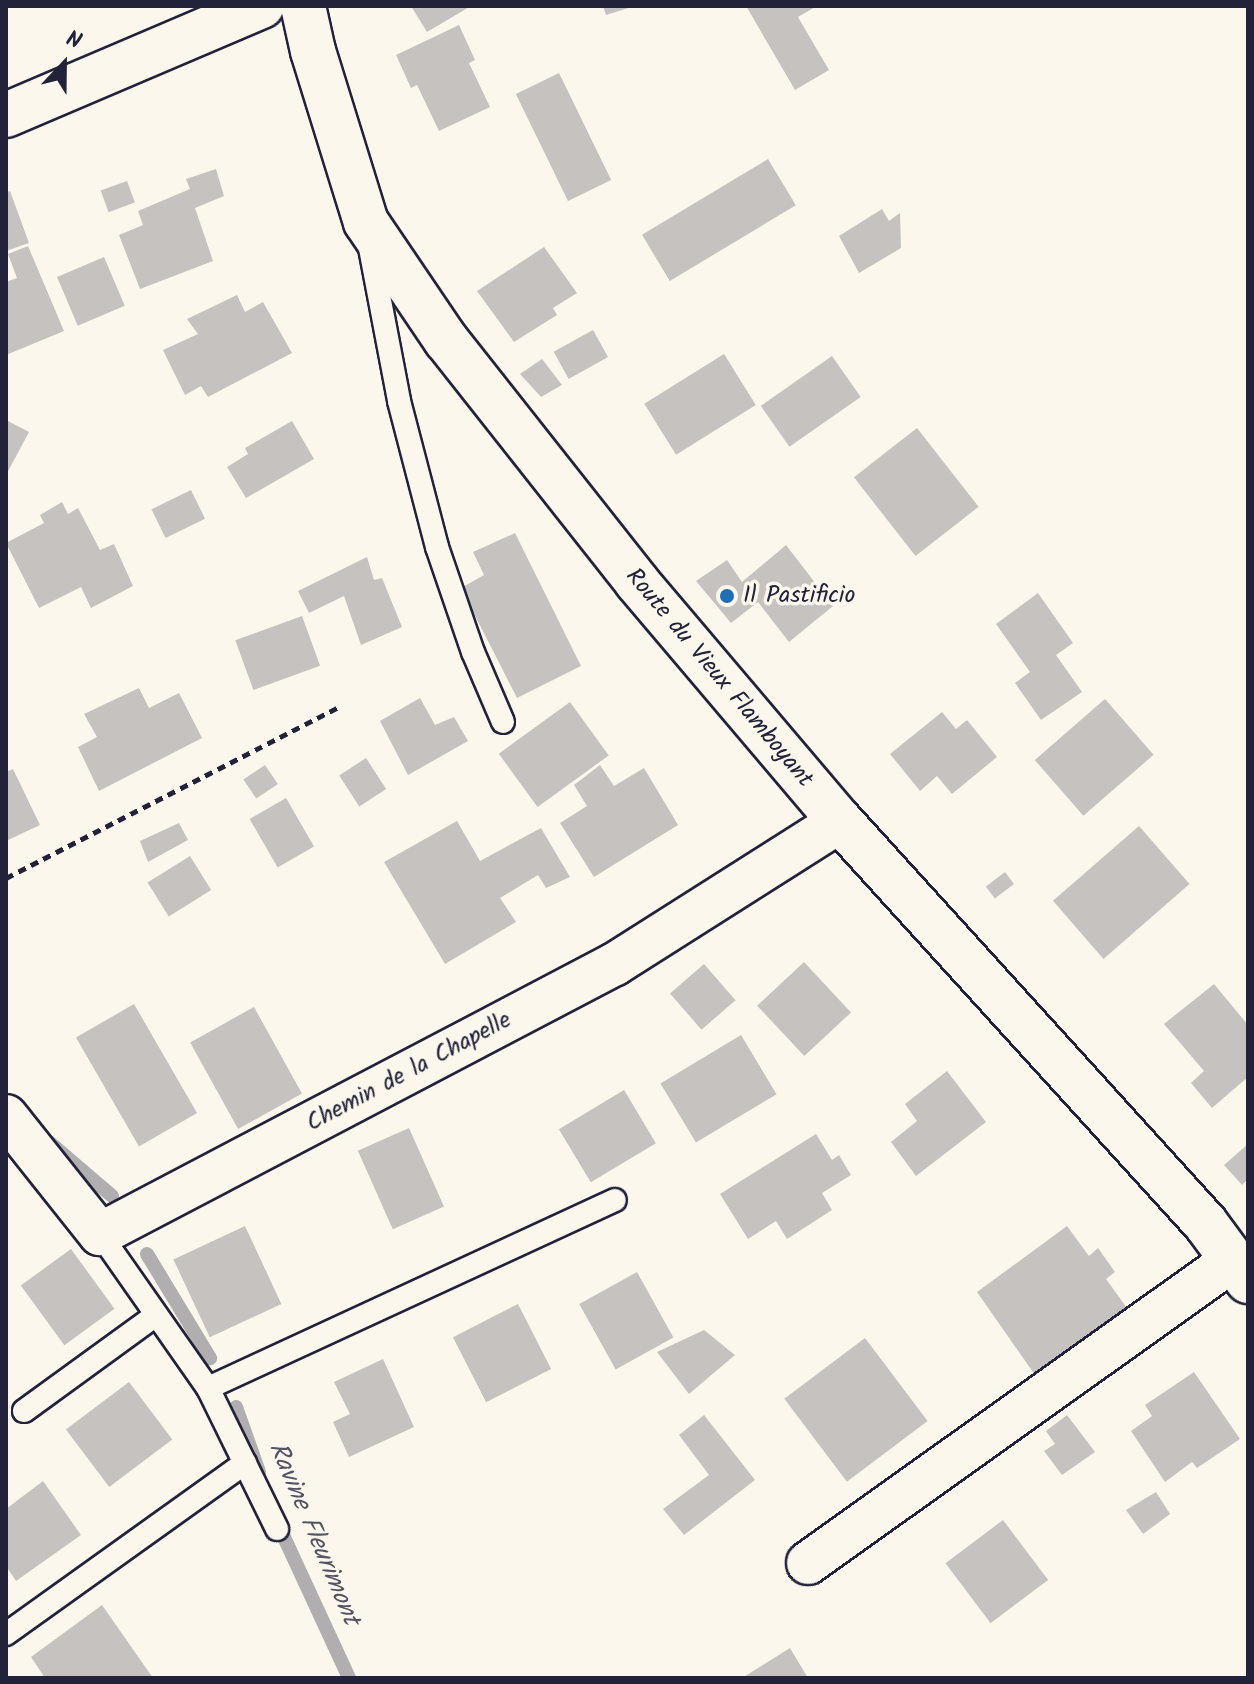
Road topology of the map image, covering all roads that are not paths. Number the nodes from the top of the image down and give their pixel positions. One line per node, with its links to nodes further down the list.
1 (262, 6): 3 (main road)
2 (303, 6): 4 (main road, Route du Vieux Flamboyant)
3 (6, 115)
4 (366, 222): 5 (lane); 6 (main road, Route du Vieux Flamboyant)
5 (503, 722)
6 (840, 821): 9 (street, Chemin de la Chapelle); 10 (main road, Route du Vieux Flamboyant)
7 (6, 1116): 9 (street)
8 (615, 1200): 12 (lane)
9 (100, 1234): 11 (lane)
10 (1241, 1270): 16 (street)
11 (156, 1315): 12 (lane); 13 (lane)
12 (208, 1388): 14 (lane)
13 (24, 1411)
14 (245, 1463): 15 (lane); 17 (lane)
15 (277, 1529)
16 (808, 1563)
17 (6, 1634)

